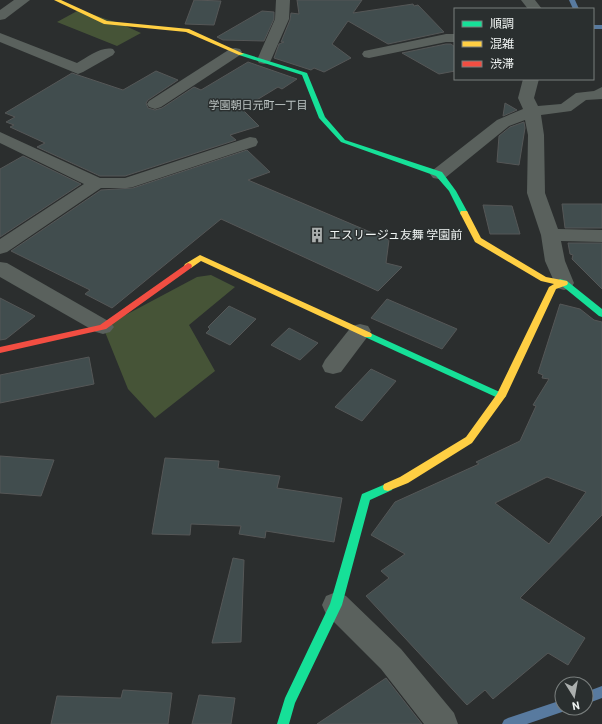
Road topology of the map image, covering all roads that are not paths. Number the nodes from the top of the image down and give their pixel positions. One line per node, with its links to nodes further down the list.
1 (23, 0): 6 (street)
2 (58, 0): 10 (street)
3 (283, 0): 12 (street)
4 (528, 0): 5 (street)
5 (534, 8)
6 (0, 16)
7 (0, 37): 9 (street)
8 (454, 38): 11 (street)
9 (108, 52)
10 (235, 52): 12 (street); 15 (street)
11 (369, 54)
12 (264, 60): 19 (street)
13 (531, 80): 16 (street)
14 (602, 92): 16 (street)
15 (155, 104)
16 (532, 112): 19 (street); 21 (street)
17 (0, 137): 20 (street)
18 (250, 142): 20 (street)
19 (439, 174): 25 (street)
20 (97, 183): 23 (street)
21 (550, 235): 22 (street); 25 (street)
22 (602, 236)
23 (0, 248)
24 (0, 268): 27 (street)
25 (564, 283): 26 (street); 31 (street)
26 (602, 314)
27 (103, 327): 28 (street); 29 (street)
28 (360, 331): 30 (street); 31 (street)
29 (0, 350)
30 (333, 366)
31 (501, 396): 32 (street)
32 (336, 605): 33 (street); 34 (street)
33 (283, 724)
34 (443, 724)

